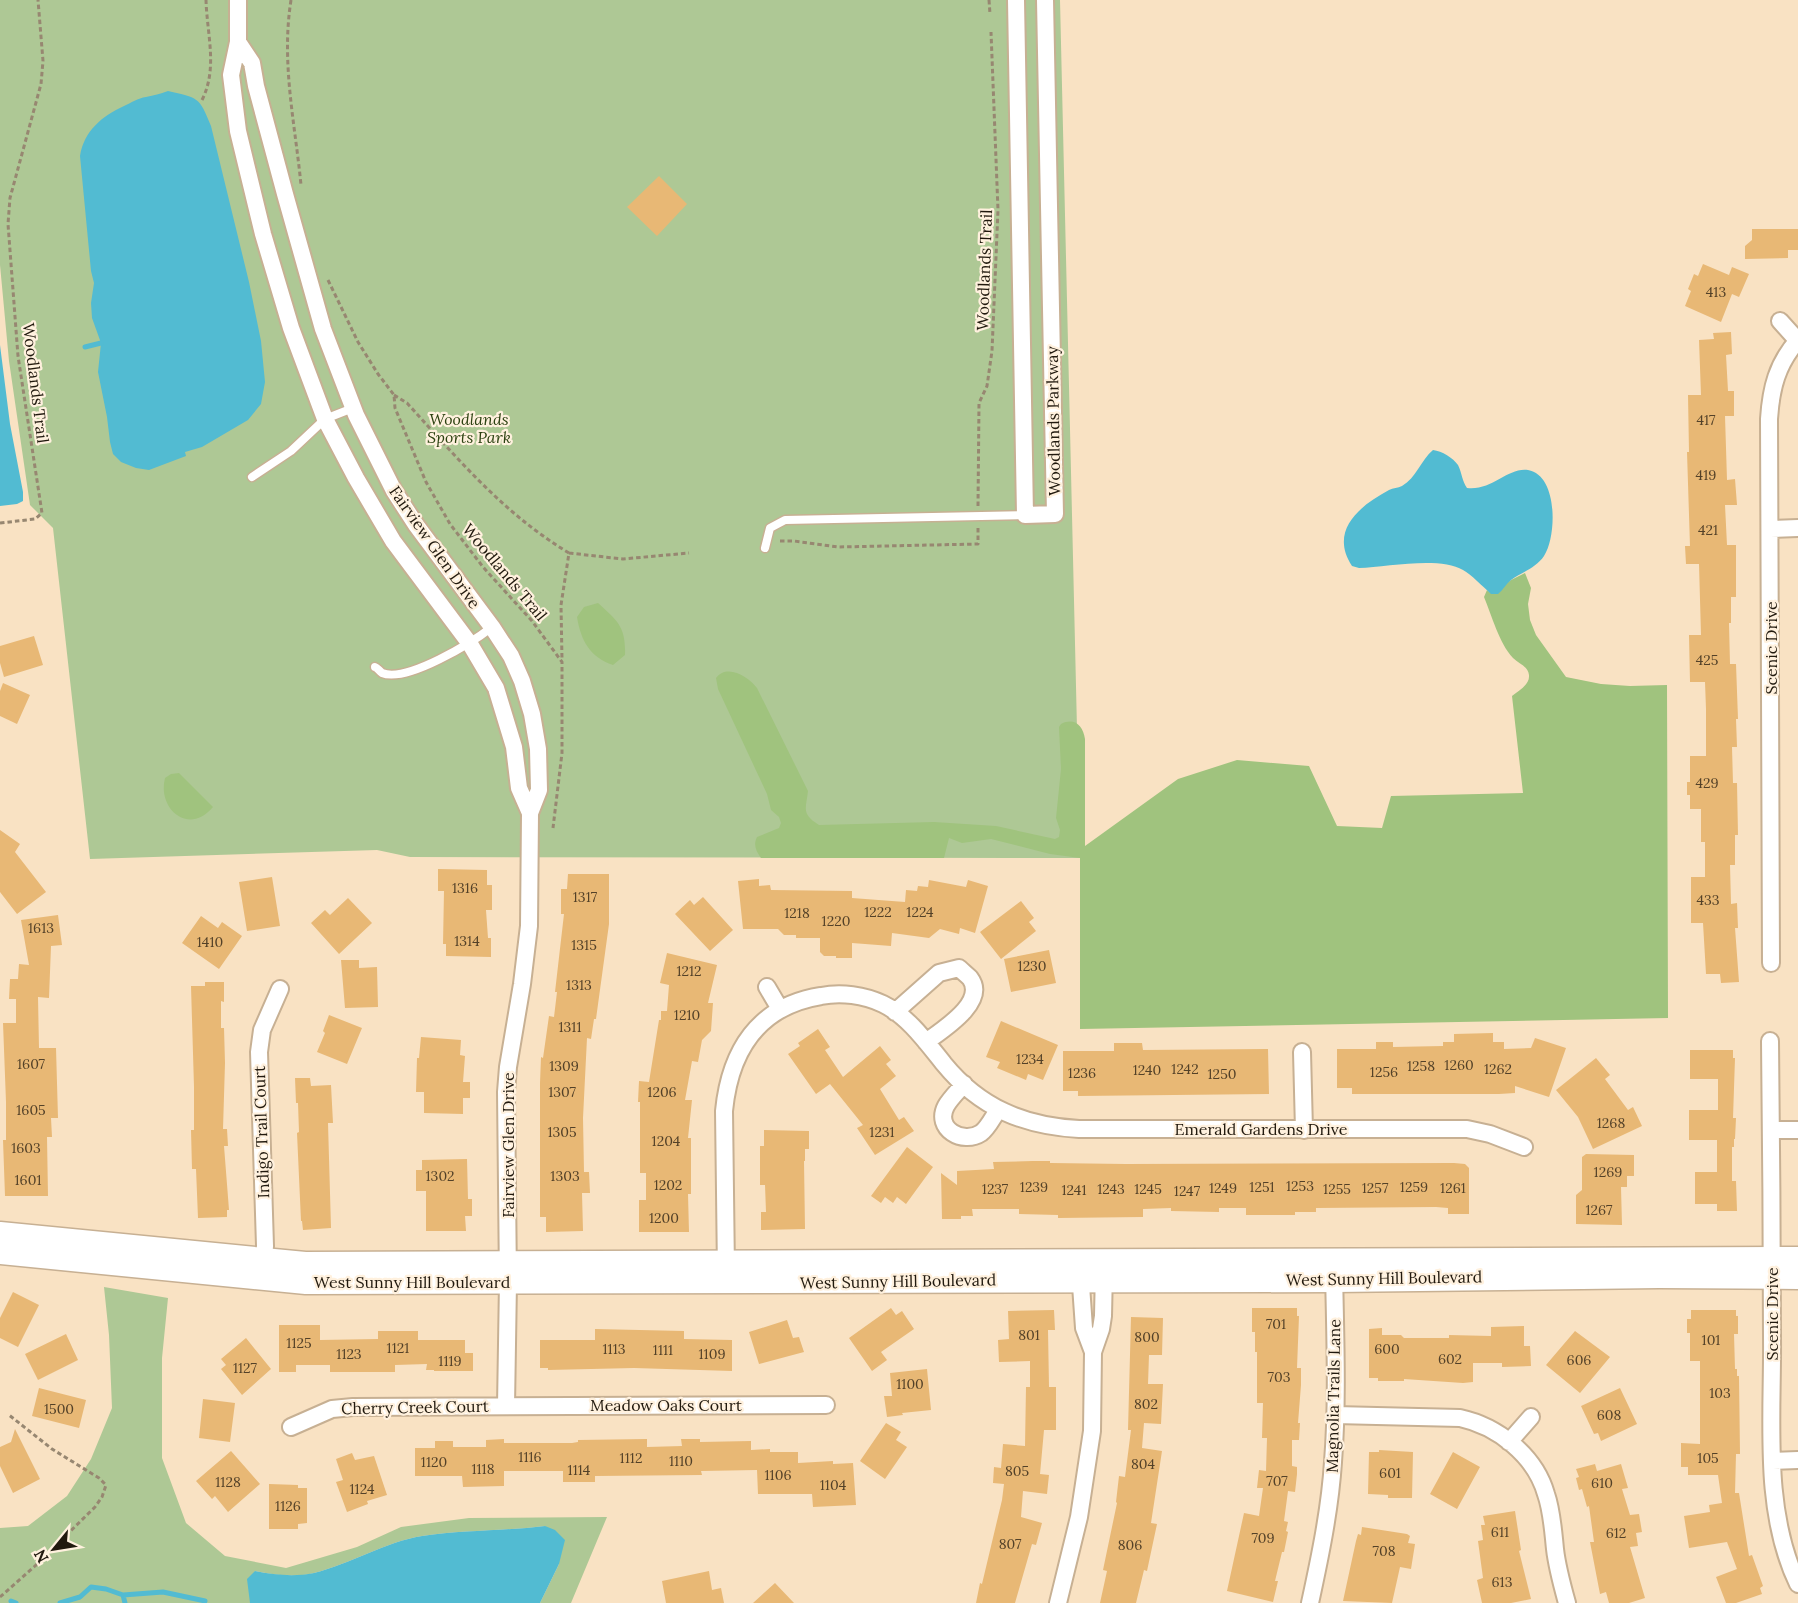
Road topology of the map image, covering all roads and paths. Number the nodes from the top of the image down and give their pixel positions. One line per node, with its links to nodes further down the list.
1 (38, 0): 22 (path, Woodlands Trail)
2 (206, 0): 11 (path)
3 (238, 0): 10 (street, Fairview Glen Drive)
4 (291, 0): 12 (path)
5 (989, 0): 8 (path)
6 (1016, 0): 21 (street, Woodlands Parkway)
7 (1045, 0): 21 (street, Woodlands Parkway)
8 (990, 14)
9 (991, 32): 20 (path, Woodlands Trail)
10 (238, 42): 17 (street, Fairview Glen Drive); 18 (street, Fairview Glen Drive)
11 (202, 100)
12 (302, 194)
13 (323, 271): 16 (path, Woodlands Trail)
14 (1780, 321): 15 (street, Scenic Drive)
15 (1798, 340): 25 (street, Scenic Drive)
16 (394, 395): 27 (path, Woodlands Trail); 31 (path, Woodlands Trail)
17 (353, 408): 18 (lane); 29 (street, Fairview Glen Drive)
18 (325, 419): 19 (lane); 30 (street, Fairview Glen Drive)
19 (252, 477)
20 (978, 508)
21 (1025, 515): 26 (lane)
22 (0, 523)
23 (978, 526): 26 (path)
24 (1798, 528): 25 (street)
25 (1770, 529): 35 (street, Scenic Drive)
26 (765, 548)
27 (569, 553): 28 (path, Woodlands Trail); 31 (path, Woodlands Trail)
28 (689, 554)
29 (492, 627): 30 (lane); 33 (street, Fairview Glen Drive)
30 (470, 644): 32 (lane); 33 (street, Fairview Glen Drive)
31 (562, 662): 34 (path, Woodlands Trail)
32 (375, 667)
33 (530, 813): 57 (street, Fairview Glen Drive)
34 (553, 828)
35 (1771, 963)
36 (767, 987): 38 (street)
37 (280, 989): 52 (street, Indigo Trail Court)
38 (780, 1009): 39 (street, Emerald Gardens Drive); 56 (street, Emerald Gardens Drive)
39 (895, 1012): 41 (street, Emerald Gardens Drive); 41 (street)
40 (1770, 1041): 46 (street, Scenic Drive)
41 (926, 1042): 43 (street, Emerald Gardens Drive)
42 (1302, 1052): 45 (street)
43 (964, 1084): 44 (street, Emerald Gardens Drive); 44 (street)
44 (998, 1110): 45 (street, Emerald Gardens Drive)
45 (1304, 1130): 48 (street, Emerald Gardens Drive)
46 (1771, 1130): 47 (street); 53 (street, Scenic Drive)
47 (1798, 1130)
48 (1524, 1147)
49 (0, 1234): 52 (street, West Sunny Hill Boulevard)
50 (0, 1252): 52 (street, West Sunny Hill Boulevard)
51 (1798, 1259): 53 (street, West Sunny Hill Boulevard)
52 (263, 1269): 57 (street, West Sunny Hill Boulevard)
53 (1772, 1269): 54 (street, West Sunny Hill Boulevard); 58 (street, West Sunny Hill Boulevard); 68 (street, Scenic Drive)
54 (1334, 1270): 55 (street, West Sunny Hill Boulevard); 62 (street, Magnolia Trails Lane)
55 (1092, 1271): 56 (street, West Sunny Hill Boulevard); 59 (street); 59 (street)
56 (726, 1272): 57 (street, West Sunny Hill Boulevard)
57 (508, 1273): 61 (street, Fairview Glen Drive)
58 (1798, 1277)
59 (1093, 1352): 71 (street)
60 (826, 1405): 61 (street, Meadow Oaks Court)
61 (506, 1406): 65 (street, Cherry Creek Court)
62 (1335, 1414): 66 (street); 72 (street, Magnolia Trails Lane)
63 (9, 1415): 70 (path)
64 (1531, 1417): 66 (street)
65 (291, 1427)
66 (1509, 1442): 73 (street)
67 (1798, 1460): 68 (street)
68 (1773, 1461): 69 (street, Scenic Drive)
69 (1798, 1584)
70 (0, 1597)
71 (1058, 1603)
72 (1310, 1603)
73 (1567, 1603)

